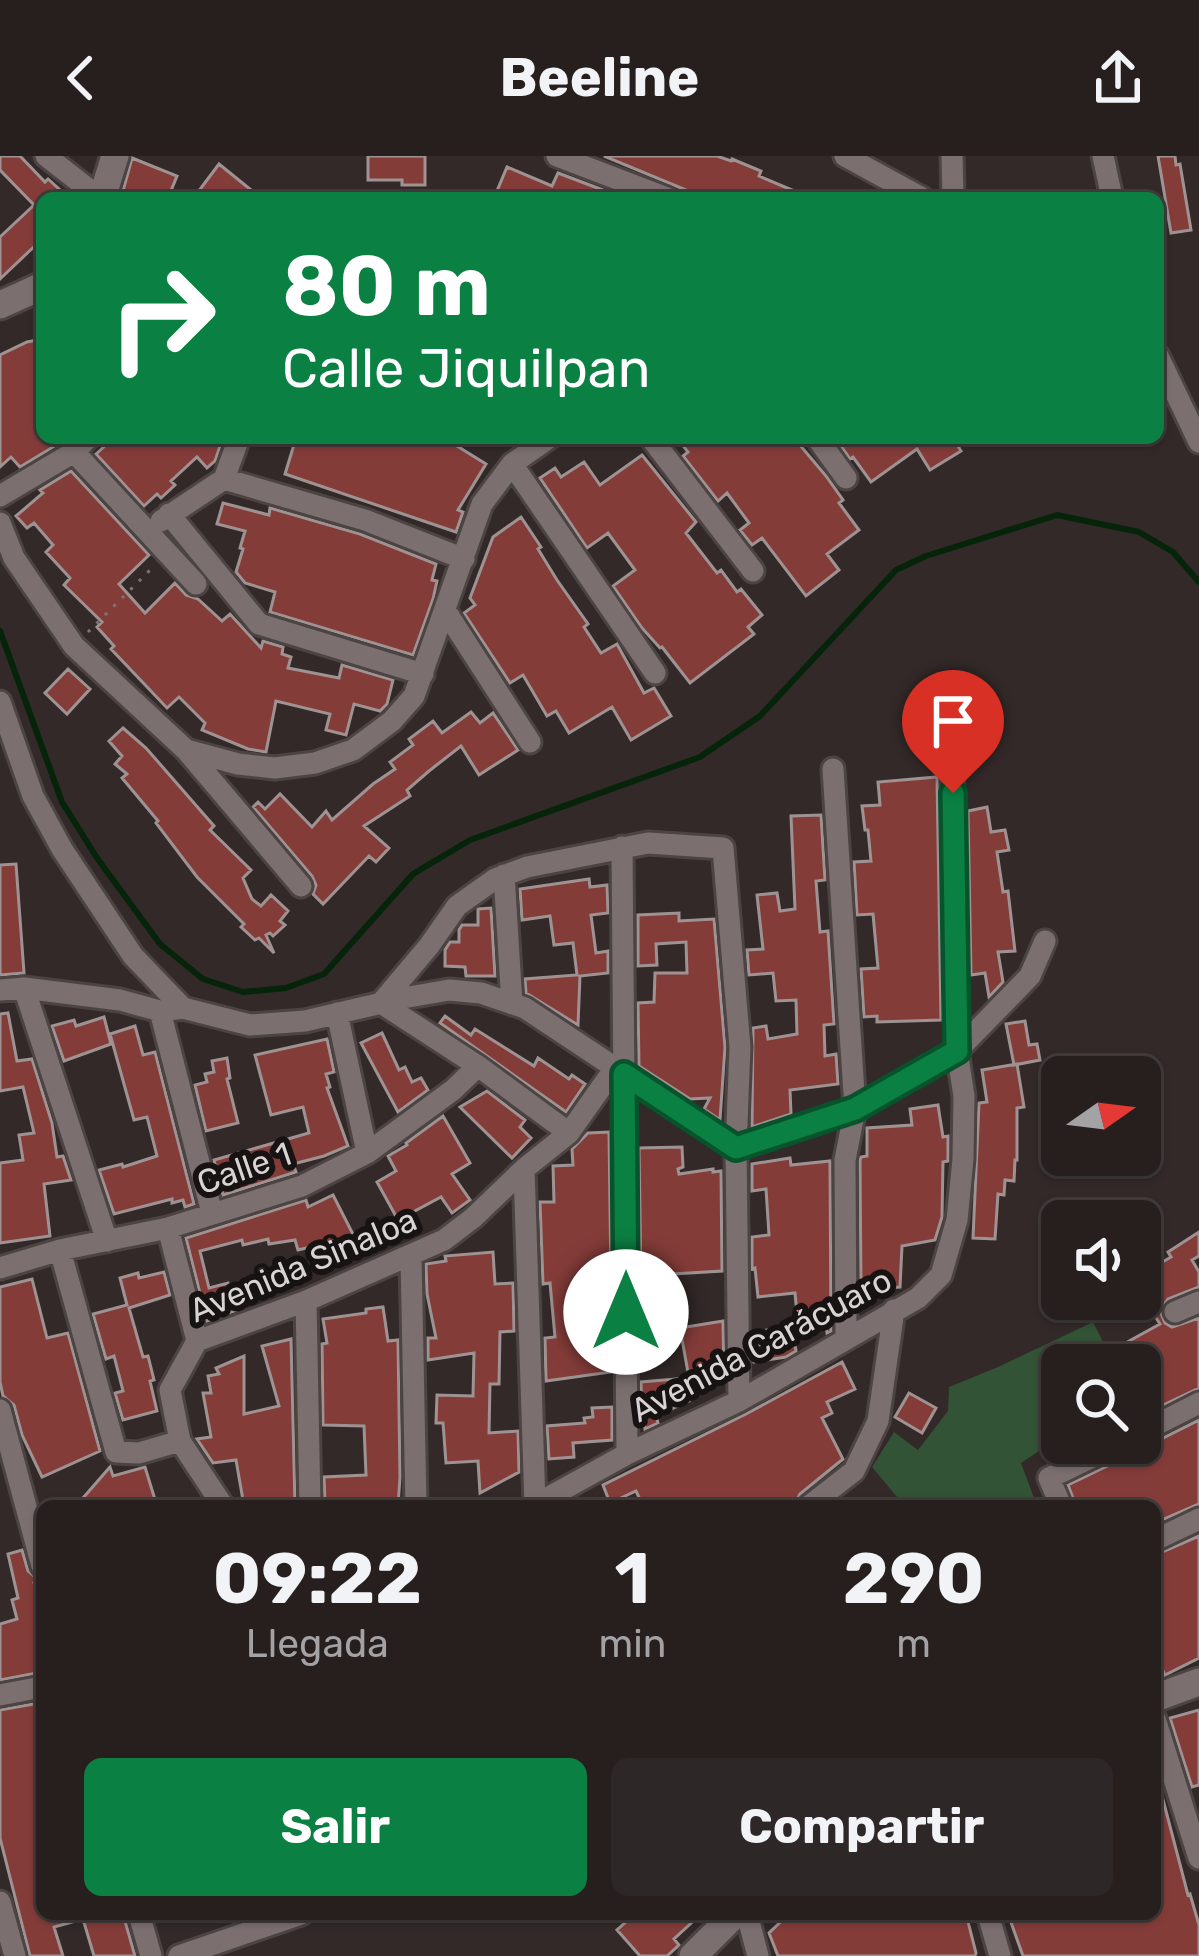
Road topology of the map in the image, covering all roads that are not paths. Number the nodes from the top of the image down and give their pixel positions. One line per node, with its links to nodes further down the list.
1 (46, 156): 7 (street)
2 (115, 156): 8 (street)
3 (557, 156): 9 (street)
4 (845, 156): 10 (street)
5 (952, 156): 11 (street)
6 (1102, 156): 12 (street)
7 (93, 192)
8 (103, 192)
9 (651, 192)
10 (911, 192)
11 (952, 192)
12 (1111, 192)
13 (36, 289): 14 (street)
14 (0, 305)
15 (1164, 369): 16 (street)
16 (1199, 442)
17 (237, 444): 23 (street)
18 (540, 444): 22 (street)
19 (656, 444): 30 (street)
20 (821, 444): 24 (street)
21 (81, 445): 25 (street); 28 (street)
22 (512, 464): 29 (street); 33 (street)
23 (224, 478): 26 (street); 29 (street)
24 (846, 478)
25 (0, 496)
26 (169, 514): 28 (street); 34 (street)
27 (0, 523): 37 (street)
28 (148, 532): 31 (street)
29 (464, 559): 32 (street)
30 (753, 571)
31 (196, 584)
32 (445, 610): 34 (street); 36 (street)
33 (655, 673)
34 (423, 674): 37 (street)
35 (0, 702): 48 (street)
36 (530, 742)
37 (186, 750): 42 (street)
38 (952, 750): 50 (street, Avenida Carácuaro)
39 (833, 770): 53 (street)
40 (622, 847): 41 (street); 52 (street); 55 (street)
41 (504, 875): 46 (street); 47 (street)
42 (301, 886)
43 (1045, 941): 50 (street)
44 (24, 988): 45 (street); 48 (street); 60 (street)
45 (0, 989)
46 (381, 1003): 47 (street); 49 (street); 51 (street)
47 (512, 1004): 52 (street)
48 (172, 1010): 49 (street); 58 (street)
49 (338, 1013): 56 (street)
50 (957, 1051): 53 (street); 66 (street, Avenida Carácuaro)
51 (478, 1066): 54 (street); 56 (street, Calle 1)
52 (620, 1071): 54 (street, Avenida Sinaloa); 55 (street); 75 (street)
53 (855, 1109): 55 (street); 68 (street)
54 (569, 1132): 57 (street, Avenida Sinaloa)
55 (736, 1148): 70 (street)
56 (367, 1153): 58 (street, Calle 1)
57 (524, 1169): 62 (street, Avenida Sinaloa); 81 (street)
58 (212, 1213): 59 (street, Calle 1)
59 (168, 1228): 60 (street, Calle 1); 69 (street)
60 (107, 1241): 61 (street, Calle 1)
61 (60, 1250): 63 (street, Calle 1); 74 (street)
62 (411, 1257): 64 (street, Avenida Sinaloa); 80 (street)
63 (0, 1268)
64 (306, 1301): 69 (street, Avenida Sinaloa); 79 (street)
65 (1199, 1303): 67 (street)
66 (894, 1310): 68 (street, Avenida Carácuaro); 82 (street)
67 (1175, 1312)
68 (846, 1337): 70 (street, Avenida Carácuaro)
69 (196, 1340): 74 (street, Avenida Sinaloa)
70 (739, 1401): 75 (street, Avenida Carácuaro)
71 (1199, 1403): 73 (street)
72 (0, 1410): 85 (street)
73 (1161, 1422)
74 (181, 1442): 78 (street, Avenida Sinaloa)
75 (627, 1454): 77 (street, Avenida Carácuaro)
76 (1079, 1464): 83 (street)
77 (565, 1498)
78 (219, 1500)
79 (310, 1500)
80 (416, 1500)
81 (534, 1500)
82 (817, 1500)
83 (1058, 1500)
84 (1199, 1519): 86 (street)
85 (36, 1527)
86 (1161, 1537)
87 (1199, 1682): 90 (street)
88 (36, 1688): 89 (street)
89 (0, 1695)
90 (1161, 1696)
91 (1161, 1738): 92 (street)
92 (1199, 1858)
93 (0, 1902): 99 (street)
94 (141, 1920): 100 (street)
95 (284, 1920): 101 (street)
96 (729, 1920): 102 (street)
97 (749, 1920): 103 (street)
98 (990, 1920): 104 (street)
99 (15, 1956)
100 (151, 1956)
101 (179, 1956)
102 (693, 1956)
103 (758, 1956)
104 (1000, 1956)

